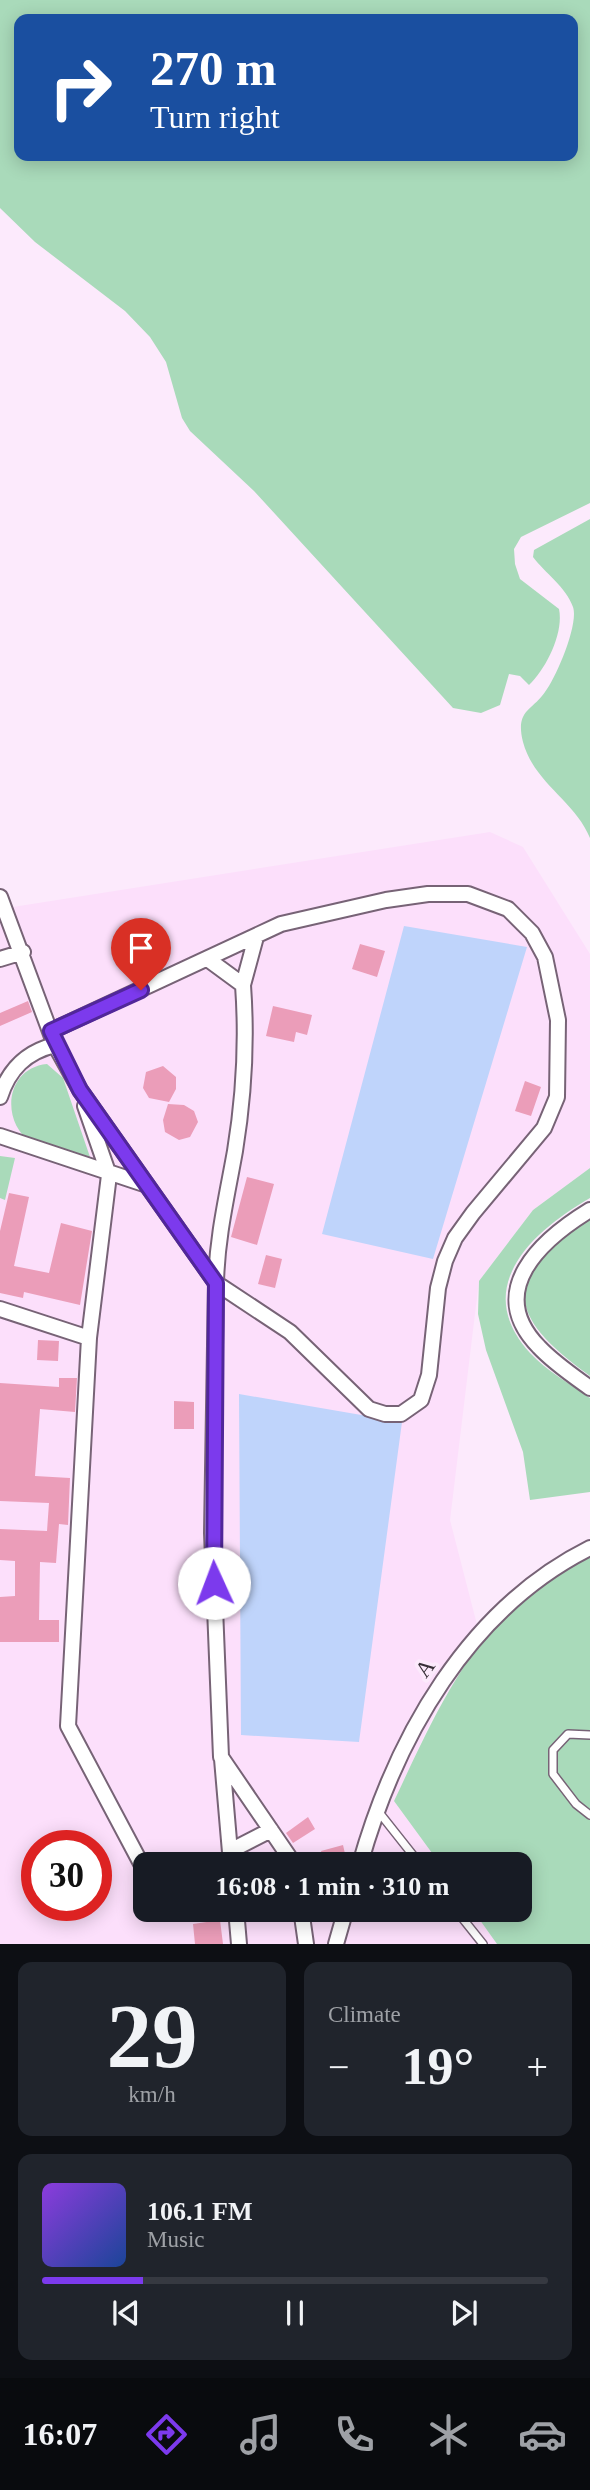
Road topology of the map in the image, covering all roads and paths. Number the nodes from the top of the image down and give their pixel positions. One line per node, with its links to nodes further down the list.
1 (0, 897): 3 (street)
2 (256, 937): 5 (street); 6 (street); 15 (street)
3 (23, 952): 4 (street); 7 (street)
4 (0, 960)
5 (209, 960): 6 (street); 7 (street)
6 (243, 985): 15 (street)
7 (53, 1038): 8 (street); 9 (street)
8 (5, 1069): 10 (street)
9 (80, 1090): 12 (street); 13 (street)
10 (0, 1097)
11 (0, 1136): 12 (street)
12 (109, 1175): 13 (street); 17 (street)
13 (147, 1185): 15 (street)
14 (590, 1210): 18 (street)
15 (216, 1283): 21 (street)
16 (0, 1309): 17 (street)
17 (89, 1338): 25 (street)
18 (590, 1388)
19 (590, 1548): 22 (street, A)
20 (590, 1735): 23 (lane)
21 (221, 1758): 24 (street); 26 (street)
22 (376, 1808): 29 (street, A); 30 (lane)
23 (590, 1815)
24 (271, 1830): 27 (street); 28 (street)
25 (135, 1852)
26 (230, 1852)
27 (238, 1852)
28 (286, 1852)
29 (363, 1852)
30 (411, 1852)
31 (237, 1922): 35 (street)
32 (303, 1922): 36 (street)
33 (343, 1922): 37 (street)
34 (465, 1922): 38 (lane)
35 (239, 1944)
36 (306, 1944)
37 (337, 1944)
38 (482, 1944)

